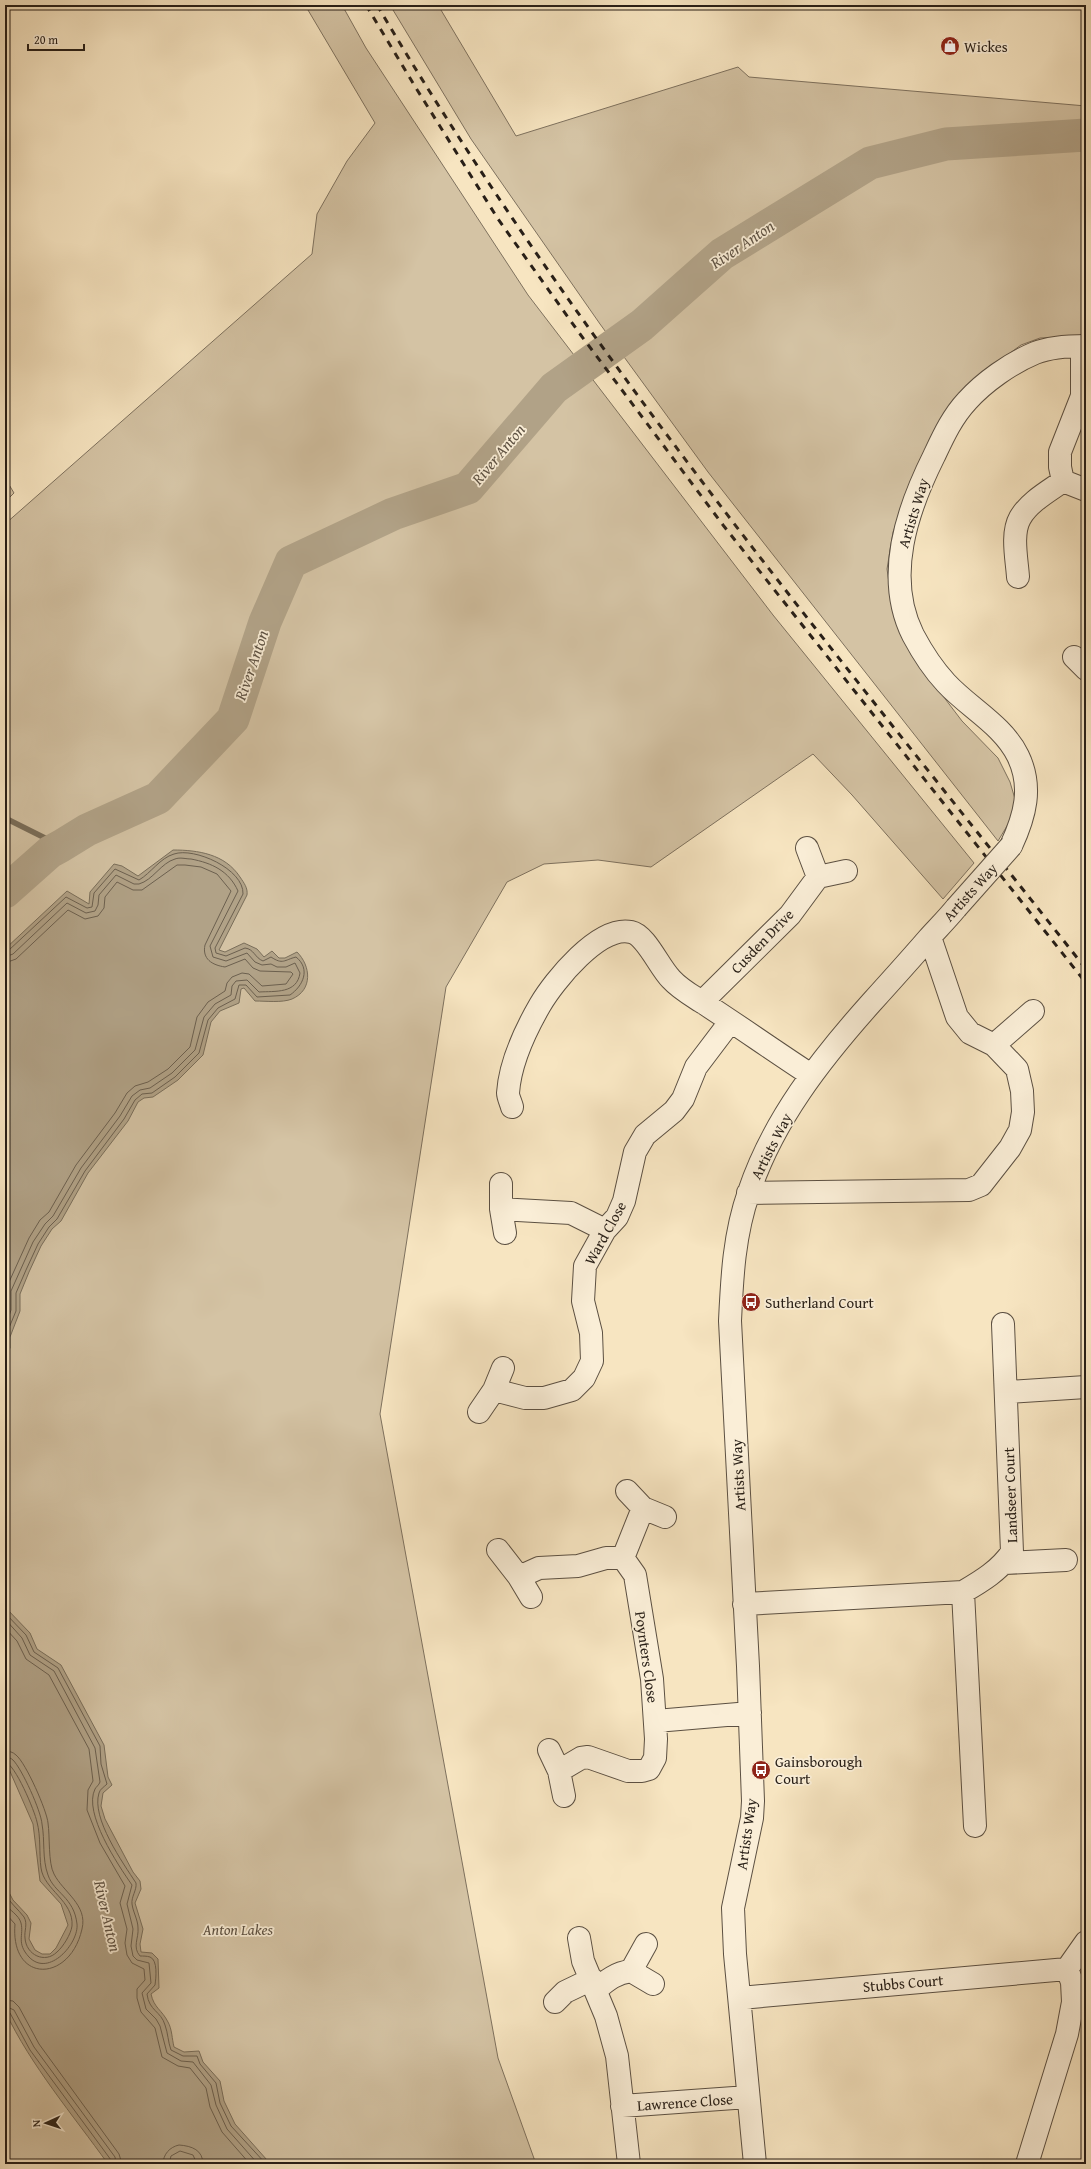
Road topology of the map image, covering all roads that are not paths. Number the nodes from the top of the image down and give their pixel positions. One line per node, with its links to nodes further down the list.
1 (1084, 346): 2 (street); 8 (street, Artists Way, bridge)
2 (1063, 481): 3 (street); 4 (street)
3 (1086, 490)
4 (1018, 577)
5 (807, 848): 7 (street)
6 (846, 871): 7 (street)
7 (818, 877): 9 (street, Cusden Drive)
8 (930, 937): 12 (street); 13 (street, Artists Way)
9 (702, 1002): 11 (street); 14 (street)
10 (1033, 1011): 12 (street)
11 (730, 1022): 13 (street); 18 (street, Ward Close)
12 (994, 1045): 16 (street)
13 (811, 1075): 16 (street, Artists Way)
14 (512, 1107)
15 (502, 1184): 17 (street)
16 (748, 1193): 36 (street, Artists Way)
17 (501, 1209): 18 (street); 19 (street)
18 (605, 1230): 23 (street, Ward Close)
19 (505, 1233)
20 (1003, 1324): 24 (street, Landseer Court)
21 (503, 1368): 23 (street)
22 (1086, 1387): 24 (street)
23 (494, 1390): 25 (street)
24 (1007, 1392): 32 (street, Landseer Court)
25 (479, 1412)
26 (626, 1491): 27 (street)
27 (643, 1508): 28 (street); 30 (street)
28 (665, 1517)
29 (498, 1550): 33 (street)
30 (623, 1558): 33 (street); 38 (street, Poynters Close)
31 (1066, 1560): 32 (street)
32 (1005, 1563): 34 (street, Landseer Court)
33 (519, 1577): 35 (street)
34 (963, 1592): 36 (street, Landseer Court); 42 (street)
35 (531, 1597)
36 (744, 1604): 37 (street, Artists Way)
37 (750, 1712): 38 (street); 50 (street, Artists Way)
38 (656, 1721): 40 (street, Poynters Close)
39 (549, 1750): 40 (street)
40 (559, 1771): 41 (street)
41 (564, 1796)
42 (974, 1826)
43 (579, 1938): 49 (street, Lawrence Close)
44 (1086, 1942): 46 (street)
45 (646, 1944): 47 (street)
46 (1067, 1969): 50 (street, Stubbs Court); 56 (street)
47 (631, 1971): 48 (street); 49 (street)
48 (653, 1984)
49 (594, 1985): 51 (street); 53 (street, Lawrence Close)
50 (740, 1998): 52 (street, Artists Way)
51 (555, 2002)
52 (748, 2097): 53 (street, Lawrence Close); 55 (street, Artists Way)
53 (622, 2106): 54 (street, Lawrence Close)
54 (630, 2164)
55 (755, 2164)
56 (1027, 2164)

